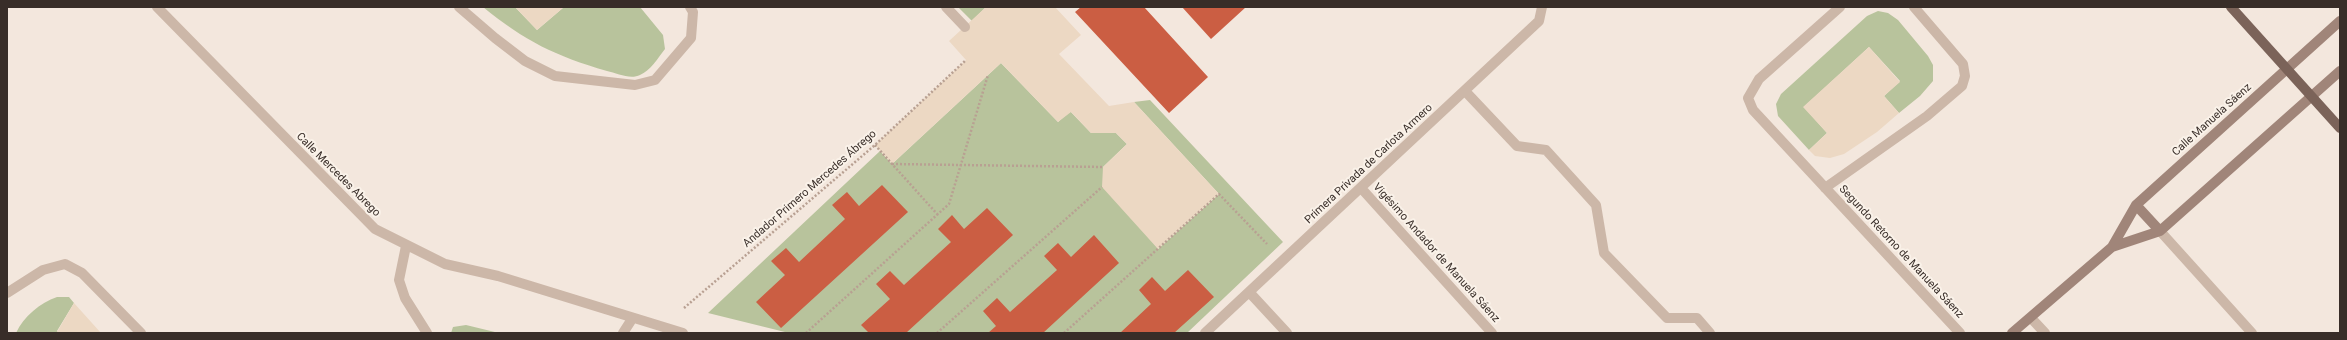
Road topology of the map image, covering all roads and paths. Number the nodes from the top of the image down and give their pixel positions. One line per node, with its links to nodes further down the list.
1 (157, 7): 28 (street, Calle Mercedes Abrego)
2 (459, 7): 3 (street)
3 (690, 7)
4 (946, 7): 10 (street)
5 (1542, 7): 15 (street, Primera Privada de Carlota Armero)
6 (1840, 7): 24 (street, Segundo Retorno de Manuela Sáenz)
7 (1914, 7): 24 (street, Segundo Retorno de Manuela Sáenz)
8 (2231, 7): 12 (main road)
9 (2340, 21): 12 (street, Calle Manuela Sáenz)
10 (965, 27)
11 (966, 60): 18 (path, Andador Primero Mercedes Ábrego)
12 (2286, 68): 16 (main road); 25 (street, Calle Manuela Sáenz)
13 (2340, 71): 16 (street, Calle Manuela Sáenz)
14 (988, 75): 20 (path)
15 (1464, 91): 23 (street, Primera Privada de Carlota Armero); 46 (street)
16 (2311, 96): 17 (main road); 27 (street, Calle Manuela Sáenz)
17 (2340, 128)
18 (875, 145): 19 (path); 35 (path, Andador Primero Mercedes Ábrego)
19 (892, 164): 20 (path); 26 (path)
20 (961, 165): 21 (path); 26 (path)
21 (1103, 167)
22 (1102, 187): 41 (path)
23 (1361, 188): 30 (street, Primera Privada de Carlota Armero); 45 (street, Vigésimo Andador de Manuela Sáenz)
24 (1825, 188): 47 (street, Segundo Retorno de Manuela Sáenz)
25 (2136, 205): 27 (street); 29 (street, Calle Manuela Sáenz)
26 (938, 215): 40 (path)
27 (2160, 231): 29 (street, Calle Manuela Sáenz); 50 (street)
28 (406, 246): 34 (street, Calle Mercedes Abrego); 37 (street)
29 (2112, 247): 33 (street, Calle Manuela Sáenz)
30 (1284, 261): 32 (street, Primera Privada de Carlota Armero); 42 (path)
31 (7, 293): 36 (street)
32 (1250, 293): 43 (street, Primera Privada de Carlota Armero); 44 (street)
33 (2031, 318): 48 (street, Calle Manuela Sáenz); 49 (street)
34 (632, 319): 35 (street, Calle Mercedes Abrego); 38 (street)
35 (662, 327): 39 (street, Calle Mercedes Abrego)
36 (141, 333)
37 (427, 333)
38 (623, 333)
39 (683, 333)
40 (806, 333)
41 (937, 333)
42 (1064, 333)
43 (1205, 333)
44 (1287, 333)
45 (1492, 333)
46 (1710, 333)
47 (1960, 333)
48 (2012, 333)
49 (2045, 333)
50 (2252, 333)

